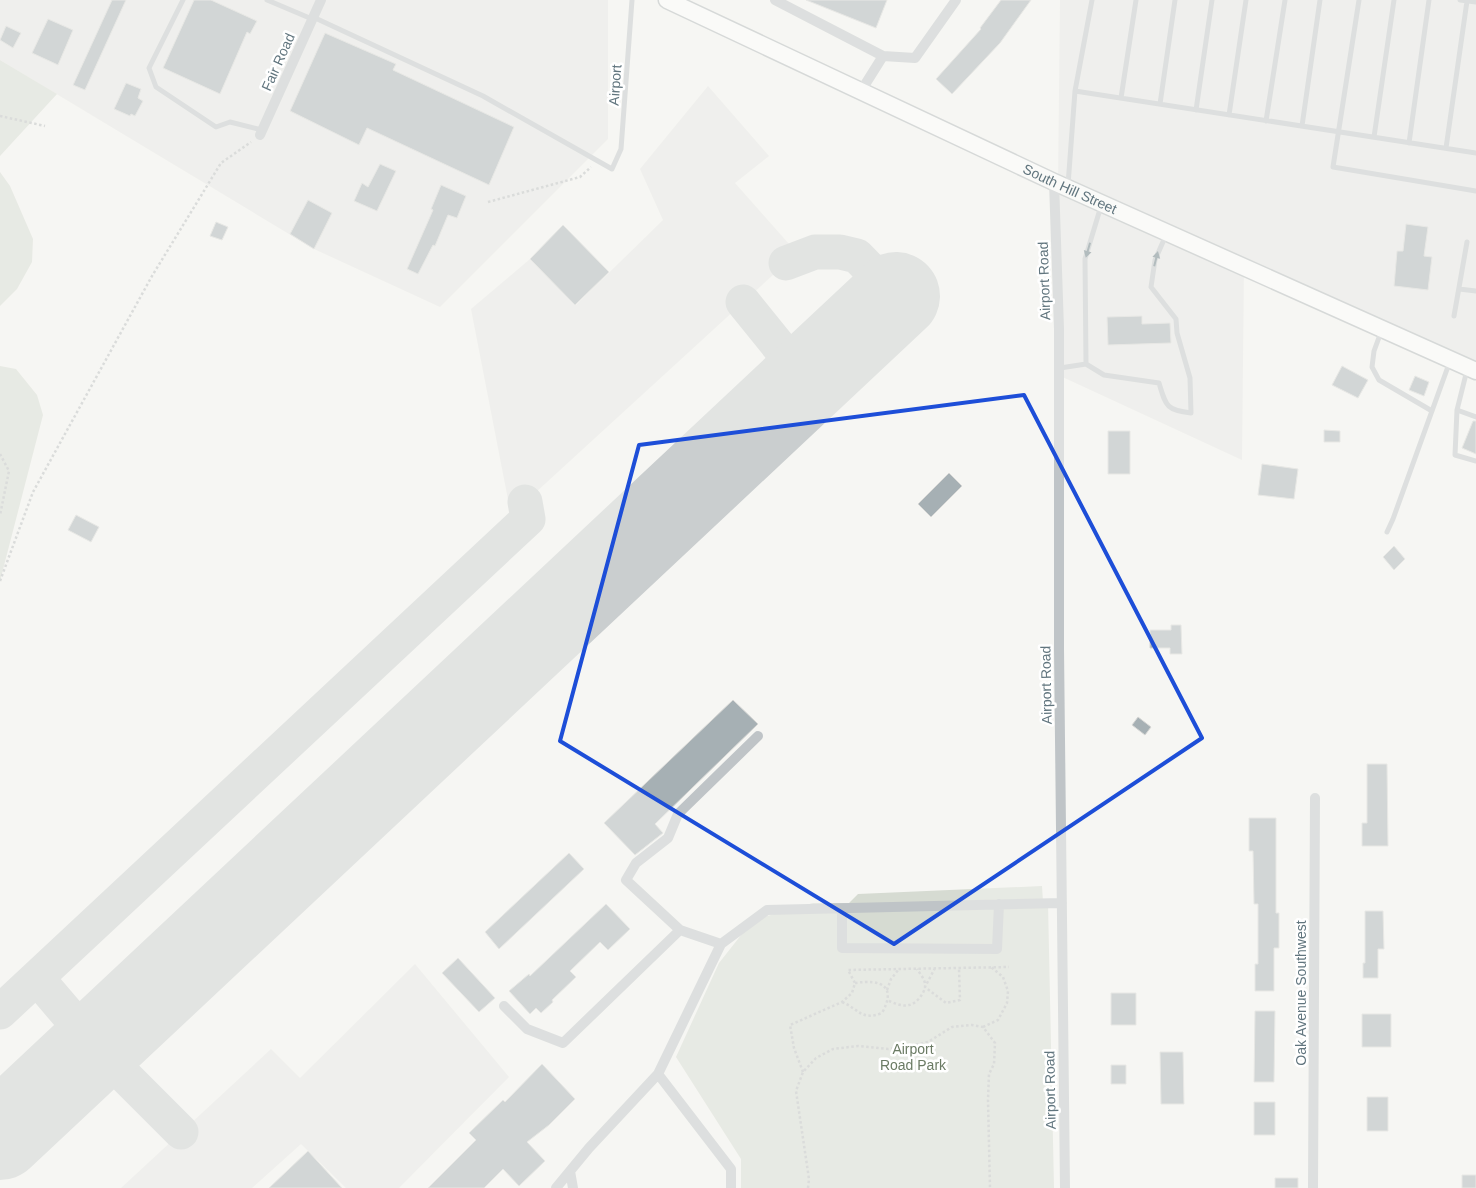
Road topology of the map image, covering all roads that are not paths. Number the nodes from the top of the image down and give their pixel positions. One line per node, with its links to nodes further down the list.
1 (183, 0): 32 (lane)
2 (267, 0): 21 (lane)
3 (321, 0): 21 (street, Fair Road)
4 (632, 0): 21 (lane, Airport)
5 (668, 0): 23 (main road, South Hill Street)
6 (774, 0): 22 (street)
7 (956, 0): 22 (street)
8 (1092, 0): 24 (lane)
9 (1136, 0): 25 (lane)
10 (1176, 0): 26 (lane)
11 (1212, 0): 27 (lane)
12 (1246, 0): 28 (lane)
13 (1285, 0): 29 (lane)
14 (1320, 0): 30 (lane)
15 (1359, 0): 31 (lane)
16 (1394, 0): 33 (lane)
17 (1429, 0): 34 (lane)
18 (1460, 0): 19 (lane)
19 (1467, 1): 20 (lane); 35 (lane)
20 (1476, 2)
21 (313, 18): 32 (street, Fair Road)
22 (883, 56): 23 (street)
23 (862, 91): 37 (main road, South Hill Street)
24 (1075, 91): 25 (lane); 37 (lane)
25 (1121, 98): 26 (lane)
26 (1160, 104): 27 (lane)
27 (1196, 110): 28 (lane)
28 (1229, 115): 29 (lane)
29 (1266, 121): 30 (lane)
30 (1302, 126): 31 (lane)
31 (1340, 132): 33 (lane); 38 (lane)
32 (261, 133)
33 (1374, 137): 34 (lane)
34 (1409, 142): 35 (lane)
35 (1446, 148): 36 (lane)
36 (1476, 153)
37 (1061, 185): 39 (main road, South Hill Street); 48 (street, Airport Road)
38 (1476, 191)
39 (1101, 203): 40 (main road, South Hill Street); 47 (lane, one-way to 47)
40 (1168, 233): 45 (main road, South Hill Street); 47 (lane, one-way to 40)
41 (1467, 242): 42 (lane)
42 (1459, 288): 43 (lane); 44 (lane)
43 (1476, 291)
44 (1454, 316)
45 (1382, 329): 46 (main road, South Hill Street); 50 (lane)
46 (1450, 360): 49 (main road, South Hill Street); 50 (lane)
47 (1086, 364): 48 (lane)
48 (1059, 368): 57 (street, Airport Road)
49 (1472, 369): 51 (lane)
50 (1432, 410): 54 (lane)
51 (1456, 410): 52 (lane); 53 (lane)
52 (1476, 418)
53 (1476, 461)
54 (1387, 532)
55 (758, 736): 60 (street)
56 (1315, 798): 69 (street, Oak Avenue Southwest)
57 (1062, 903): 58 (street); 68 (street, Airport Road)
58 (999, 904): 59 (street); 59 (street)
59 (842, 908): 61 (street)
60 (680, 930): 61 (street); 62 (street)
61 (721, 944): 63 (street)
62 (504, 1006)
63 (658, 1074): 64 (street); 67 (street)
64 (570, 1170): 65 (street); 66 (street)
65 (556, 1188)
66 (573, 1188)
67 (731, 1188)
68 (1064, 1188)
69 (1314, 1188)

